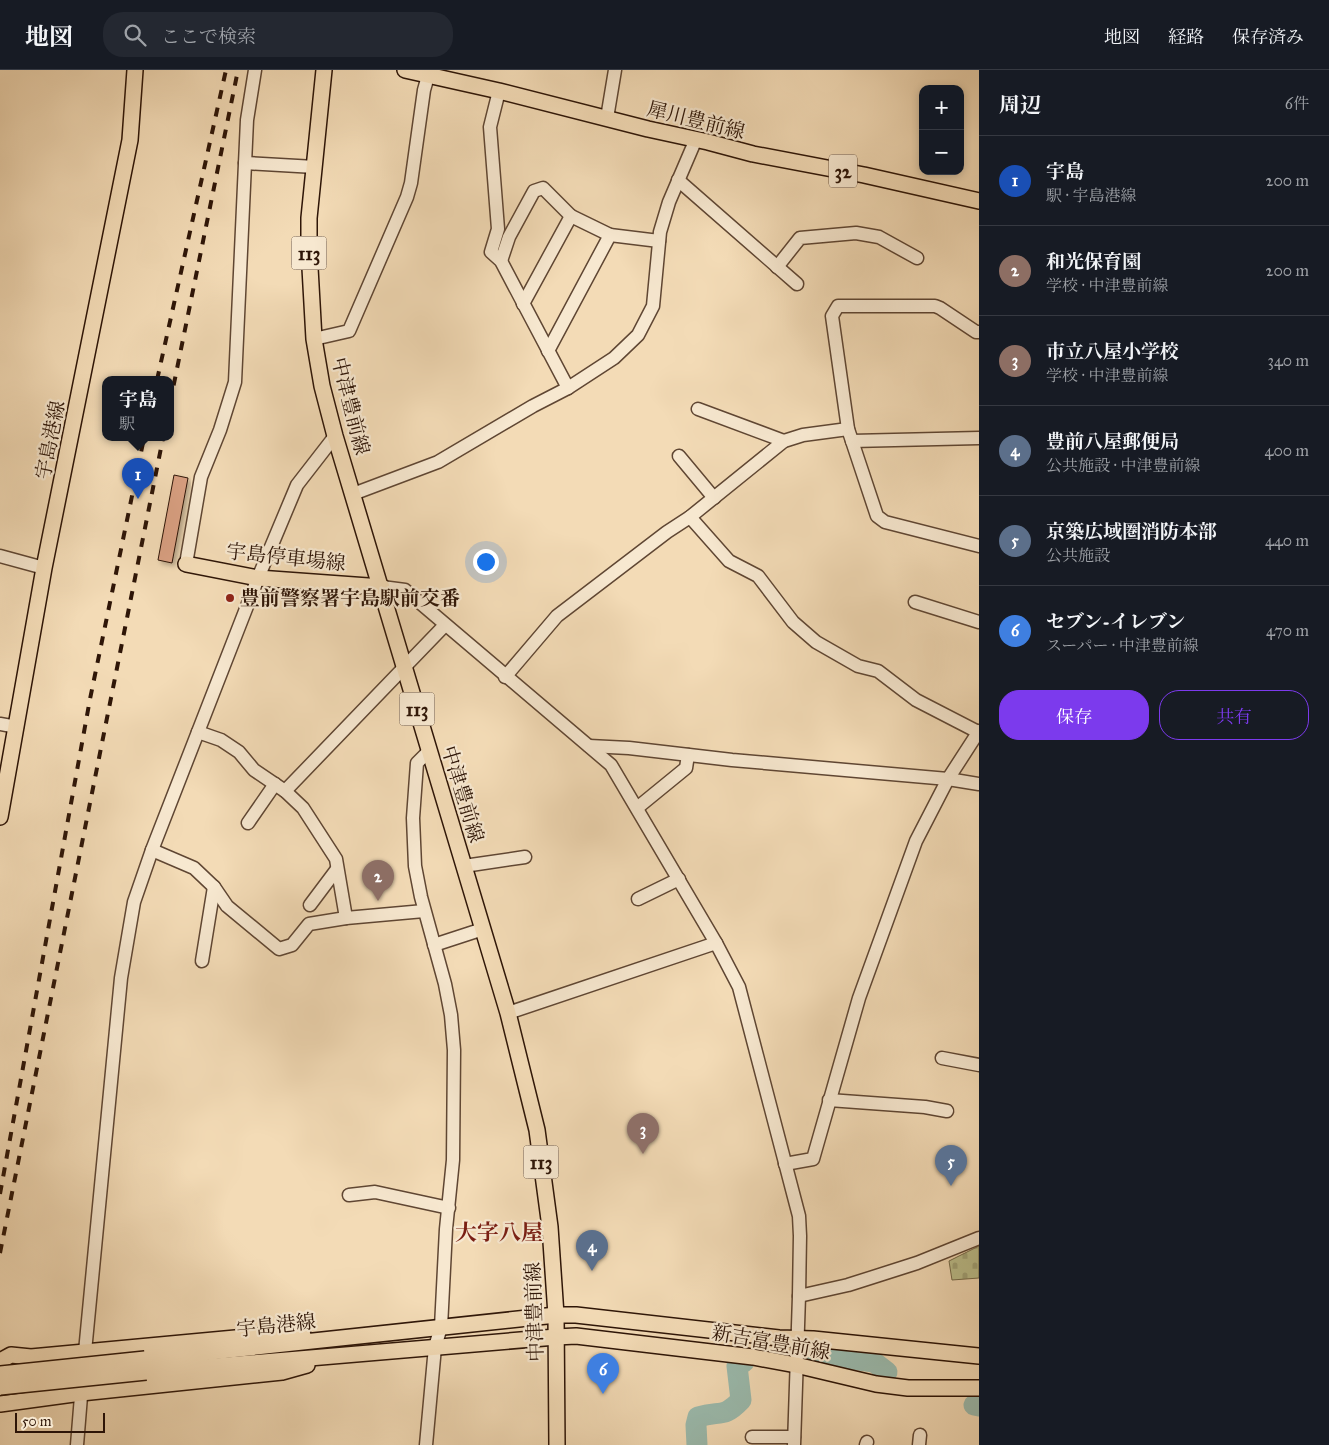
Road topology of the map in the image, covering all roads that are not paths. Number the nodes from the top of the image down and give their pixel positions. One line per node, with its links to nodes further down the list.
1 (135, 70): 38 (main road, 宇島港線)
2 (255, 70): 10 (street)
3 (324, 70): 11 (main road, 中津豊前線 / 113)
4 (405, 70): 6 (main road, 犀川豊前線 / 32)
5 (615, 70): 8 (street)
6 (430, 73): 7 (main road, 犀川豊前線 / 32); 23 (street)
7 (499, 91): 8 (main road, 犀川豊前線 / 32); 18 (street)
8 (607, 118): 9 (main road, 犀川豊前線 / 32)
9 (696, 139): 12 (street); 13 (main road, 犀川豊前線 / 32)
10 (245, 163): 11 (street); 37 (street)
11 (315, 167): 23 (main road, 中津豊前線 / 113)
12 (678, 180): 16 (street); 19 (street)
13 (979, 202)
14 (571, 216): 15 (street); 18 (street); 21 (street)
15 (610, 235): 16 (street); 24 (street)
16 (659, 241): 25 (street)
17 (917, 258): 19 (street)
18 (501, 261): 21 (street)
19 (777, 267): 20 (street)
20 (797, 284)
21 (524, 304): 24 (street)
22 (979, 332): 27 (street)
23 (314, 339): 28 (main road, 中津豊前線 / 113)
24 (548, 351): 25 (street)
25 (568, 388): 32 (street)
26 (698, 409): 30 (street)
27 (850, 435): 29 (street); 30 (street); 35 (street)
28 (335, 436): 32 (main road, 中津豊前線 / 113); 39 (street)
29 (979, 438)
30 (784, 441): 33 (street)
31 (679, 456): 33 (street)
32 (353, 494): 40 (main road, 中津豊前線 / 113)
33 (714, 498): 34 (street)
34 (690, 517): 45 (street); 48 (street)
35 (979, 546)
36 (0, 556): 38 (street)
37 (186, 564): 39 (main road, 宇島停車場線)
38 (44, 568): 47 (main road, 宇島港線)
39 (258, 578): 40 (main road, 宇島停車場線); 49 (street)
40 (382, 587): 43 (street); 44 (main road, 中津豊前線 / 113)
41 (916, 602): 42 (street)
42 (979, 622)
43 (445, 624): 44 (street); 45 (street)
44 (404, 667): 51 (main road, 中津豊前線 / 113); 55 (street)
45 (505, 677): 50 (street)
46 (0, 724): 47 (street)
47 (16, 727): 57 (main road, 宇島港線)
48 (978, 731): 53 (street)
49 (198, 732): 55 (street); 59 (street)
50 (589, 746): 52 (street); 56 (street)
51 (429, 751): 61 (main road, 中津豊前線 / 113); 67 (street)
52 (688, 755): 53 (street); 56 (street)
53 (948, 779): 54 (street); 76 (street)
54 (979, 784)
55 (280, 787): 58 (street); 62 (street)
56 (637, 808): 63 (street)
57 (0, 817)
58 (248, 822)
59 (152, 850): 64 (street); 89 (street)
60 (525, 857): 61 (street)
61 (464, 866): 69 (main road, 中津豊前線 / 113)
62 (337, 869): 66 (street); 68 (street)
63 (679, 879): 65 (street); 70 (street)
64 (214, 887): 68 (street); 72 (street)
65 (638, 899)
66 (310, 904)
67 (424, 911): 68 (street); 71 (street)
68 (346, 918)
69 (483, 929): 71 (street); 73 (main road, 中津豊前線 / 113)
70 (716, 943): 73 (street); 78 (street)
71 (434, 945): 80 (street)
72 (202, 961)
73 (508, 1013): 83 (main road, 中津豊前線 / 113)
74 (942, 1058): 75 (street)
75 (979, 1065)
76 (829, 1100): 77 (street); 78 (street)
77 (947, 1111)
78 (785, 1164): 82 (street)
79 (349, 1196): 80 (street)
80 (449, 1208): 84 (street)
81 (979, 1238): 82 (street)
82 (799, 1296): 87 (street)
83 (556, 1315): 84 (main road, 宇島港線); 85 (main road, 中津豊前線 / 113); 87 (main road, 新吉富豊前線)
84 (441, 1328): 86 (main road, 宇島港線); 88 (street)
85 (556, 1337): 88 (main road, 宇島港線); 93 (main road, 新吉富豊前線); 104 (main road, 中津豊前線 / 113)
86 (346, 1338): 89 (main road); 94 (main road, 宇島港線)
87 (798, 1338): 91 (main road, 新吉富豊前線); 93 (street)
88 (435, 1347): 90 (main road, 宇島港線); 103 (street)
89 (85, 1352): 92 (main road); 98 (street)
90 (345, 1355): 94 (main road, 宇島港線); 98 (main road)
91 (979, 1356)
92 (0, 1360)
93 (796, 1365): 97 (main road, 新吉富豊前線); 101 (street)
94 (146, 1366): 95 (main road, 宇島港線, bridge); 96 (main road, 宇島港線, bridge)
95 (0, 1374)
96 (0, 1387)
97 (979, 1388)
98 (81, 1393): 99 (main road); 102 (street)
99 (0, 1404)
100 (752, 1437): 101 (street)
101 (794, 1441)
102 (77, 1445)
103 (426, 1445)
104 (556, 1445)

